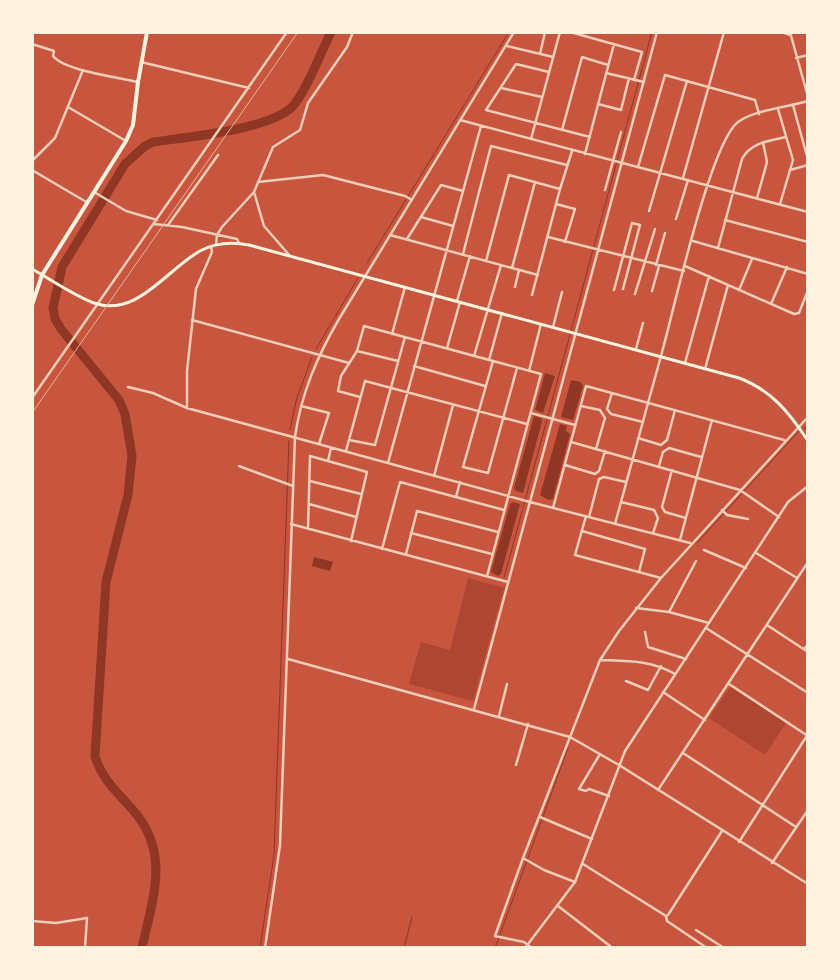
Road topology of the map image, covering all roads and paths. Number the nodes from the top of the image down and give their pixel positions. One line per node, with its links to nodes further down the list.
1 (147, 32): 19 (main road)
2 (287, 32): 30 (street)
3 (353, 32): 64 (street)
4 (514, 32): 14 (street)
5 (545, 32): 15 (street)
6 (560, 32): 17 (street)
7 (570, 32): 13 (street)
8 (657, 32): 28 (street)
9 (724, 32): 29 (street)
10 (782, 32): 11 (street)
11 (790, 34): 18 (street)
12 (32, 44): 21 (street)
13 (614, 44): 20 (street); 25 (street)
14 (507, 46): 15 (street); 39 (street)
15 (540, 54): 17 (street)
16 (808, 55): 18 (street)
17 (553, 58): 22 (street)
18 (796, 58): 33 (street)
19 (141, 62): 27 (main road); 30 (street)
20 (608, 65): 23 (street); 42 (street)
21 (83, 70): 27 (street); 36 (street)
22 (549, 72): 31 (street); 32 (street)
23 (606, 73): 24 (street); 34 (street)
24 (629, 78): 25 (street); 34 (street)
25 (634, 80): 28 (street)
26 (687, 81): 29 (street); 58 (street); 61 (street)
27 (138, 82): 47 (main road)
28 (644, 82): 55 (street)
29 (709, 87): 38 (street); 62 (street)
30 (249, 88): 82 (street)
31 (501, 88): 32 (street); 40 (street)
32 (542, 98): 40 (street)
33 (808, 99): 35 (street)
34 (598, 104): 44 (street)
35 (793, 105): 37 (street); 52 (street)
36 (68, 107): 47 (street); 53 (street)
37 (778, 109): 38 (street); 45 (street)
38 (759, 114): 66 (street)
39 (460, 120): 41 (street); 74 (street)
40 (536, 123): 42 (street); 46 (street)
41 (481, 126): 46 (street); 69 (street)
42 (562, 130): 44 (street)
43 (621, 132): 54 (street)
44 (590, 137): 50 (street)
45 (786, 137): 48 (street); 60 (street)
46 (532, 139): 49 (street)
47 (126, 142): 72 (main road)
48 (763, 142): 70 (street); 73 (street)
49 (572, 151): 50 (street); 56 (street)
50 (585, 154): 54 (street)
51 (218, 155): 85 (street)
52 (808, 160)
53 (32, 161)
54 (613, 161): 55 (street); 68 (street)
55 (622, 163): 58 (street); 101 (street)
56 (567, 165): 67 (street); 102 (street)
57 (808, 165): 60 (street)
58 (638, 167): 61 (street)
59 (32, 170): 75 (street)
60 (790, 170): 77 (street)
61 (661, 173): 62 (street); 78 (street)
62 (683, 178): 63 (street)
63 (689, 179): 66 (street); 81 (street)
64 (258, 182): 71 (street); 74 (street)
65 (535, 182): 67 (street); 108 (street); 114 (street)
66 (708, 184): 70 (street); 93 (street)
67 (560, 189): 76 (street)
68 (605, 190)
69 (463, 191): 80 (street); 86 (street)
70 (733, 191): 73 (street); 83 (street)
71 (254, 192): 89 (street); 104 (street)
72 (96, 193): 75 (main road); 82 (street)
73 (757, 198): 77 (street)
74 (412, 200): 90 (street)
75 (88, 202): 120 (main road)
76 (556, 204): 91 (street); 94 (street)
77 (780, 204): 79 (street)
78 (649, 211)
79 (808, 212)
80 (421, 217): 86 (street); 92 (street)
81 (676, 219)
82 (157, 220): 84 (street)
83 (725, 220): 95 (street); 99 (street)
84 (154, 224): 85 (street); 136 (street)
85 (168, 225): 89 (street)
86 (454, 226): 100 (street)
87 (655, 230): 109 (street)
88 (666, 233): 111 (street)
89 (217, 235): 96 (street); 97 (street)
90 (390, 235): 92 (street); 121 (street)
91 (548, 237): 94 (street); 119 (street)
92 (406, 239): 100 (street)
93 (692, 241): 99 (street); 112 (street)
94 (565, 242): 101 (street)
95 (808, 242)
96 (239, 243): 97 (main road); 104 (main road)
97 (216, 245): 98 (main road)
98 (212, 247): 136 (main road); 141 (street)
99 (718, 248): 107 (street)
100 (447, 250): 102 (street); 134 (street)
101 (598, 251): 103 (street); 145 (street)
102 (463, 254): 105 (street)
103 (623, 255): 106 (street); 106 (street); 126 (street)
104 (290, 256): 121 (main road)
105 (470, 256): 108 (street); 135 (street)
106 (632, 257): 109 (street); 127 (street)
107 (752, 259): 113 (street); 128 (street)
108 (486, 261): 110 (street)
109 (645, 262): 111 (street); 132 (street)
110 (501, 265): 114 (street); 139 (street)
111 (658, 265): 117 (street); 130 (street)
112 (685, 266): 117 (street); 122 (street)
113 (787, 267): 118 (street); 137 (street)
114 (512, 268): 116 (street)
115 (32, 269): 120 (main road)
116 (519, 270): 119 (street); 125 (street)
117 (684, 271): 154 (street)
118 (808, 274)
119 (538, 275): 133 (street)
120 (43, 276): 136 (main road); 138 (main road)
121 (365, 276): 124 (main road); 152 (street)
122 (709, 276): 123 (street); 158 (street)
123 (728, 285): 128 (street); 161 (street)
124 (405, 287): 134 (main road); 146 (street)
125 (514, 287)
126 (614, 290)
127 (623, 290)
128 (739, 290): 137 (street)
129 (808, 290): 137 (street)
130 (652, 291)
131 (562, 292): 144 (street)
132 (635, 294)
133 (532, 295)
134 (435, 296): 135 (main road); 148 (street)
135 (458, 302): 139 (main road); 149 (street)
136 (99, 304): 168 (street)
137 (771, 304)
138 (32, 305)
139 (489, 310): 140 (main road); 153 (street)
140 (502, 313): 143 (main road); 155 (street)
141 (192, 320): 152 (street); 174 (street)
142 (643, 322): 150 (street)
143 (542, 324): 144 (main road); 162 (street)
144 (553, 327): 145 (main road)
145 (576, 333): 150 (main road); 180 (street)
146 (392, 334): 147 (street); 151 (street)
147 (405, 336): 148 (street); 156 (street)
148 (422, 341): 149 (street); 159 (street)
149 (447, 348): 153 (street)
150 (636, 349): 154 (main road)
151 (357, 351): 156 (street); 157 (street)
152 (318, 355): 157 (street); 172 (street)
153 (474, 356): 155 (street)
154 (661, 356): 158 (main road); 170 (street)
155 (491, 360): 160 (street); 164 (street)
156 (398, 361): 165 (street)
157 (350, 363): 169 (street)
158 (685, 363): 161 (main road)
159 (414, 366): 164 (street); 166 (street)
160 (517, 368): 162 (street); 179 (street)
161 (705, 369): 185 (main road)
162 (529, 371): 177 (street)
163 (128, 386): 174 (street)
164 (485, 386): 176 (street)
165 (390, 388): 166 (street); 169 (street); 188 (street)
166 (408, 393): 171 (street); 200 (street)
167 (612, 393): 170 (street); 173 (street); 182 (street)
168 (32, 398)
169 (360, 398): 188 (street)
170 (648, 403): 175 (street); 182 (street)
171 (454, 405): 176 (street); 205 (street)
172 (301, 406): 186 (street); 192 (street)
173 (581, 406): 184 (street); 194 (street)
174 (187, 408): 186 (street)
175 (675, 410): 181 (street); 187 (street)
176 (478, 412): 179 (street); 179 (street)
177 (531, 413): 180 (street); 183 (street)
178 (808, 417): 185 (street)
179 (503, 418): 183 (street)
180 (553, 418): 184 (street); 216 (street)
181 (712, 420): 189 (street); 197 (street)
182 (643, 422): 187 (street)
183 (528, 424): 214 (street)
184 (575, 425): 191 (street)
185 (798, 427): 189 (street); 190 (main road)
186 (295, 438): 192 (street); 210 (street)
187 (638, 438): 198 (street)
188 (349, 440): 196 (street)
189 (784, 440): 212 (street)
190 (808, 441)
191 (571, 442): 194 (street); 201 (street)
192 (319, 444): 193 (street)
193 (332, 448): 196 (street); 199 (street)
194 (596, 449): 195 (street)
195 (605, 451): 198 (street); 201 (street)
196 (346, 452): 200 (street)
197 (702, 458): 203 (street); 206 (street)
198 (632, 459): 203 (street); 209 (street)
199 (328, 461): 207 (street); 213 (street)
200 (388, 462): 205 (street)
201 (565, 465): 219 (street)
202 (239, 466): 210 (street)
203 (659, 466): 204 (street)
204 (672, 470): 206 (street); 225 (street)
205 (434, 476): 208 (street)
206 (696, 477): 212 (street); 225 (street)
207 (310, 481): 213 (street); 218 (street)
208 (460, 482): 214 (street); 215 (street)
209 (626, 482): 217 (street); 222 (street)
210 (293, 486): 227 (street)
211 (808, 486): 223 (street)
212 (740, 490): 221 (street); 223 (street)
213 (362, 494): 224 (street)
214 (508, 495): 216 (street); 220 (street)
215 (456, 497): 220 (street); 237 (street)
216 (530, 502): 219 (street); 249 (street)
217 (621, 502): 228 (street); 233 (street)
218 (309, 504): 224 (street); 229 (street)
219 (553, 508): 222 (street)
220 (504, 510): 231 (street)
221 (722, 510): 226 (street); 236 (street)
222 (588, 517): 228 (street); 230 (street)
223 (779, 517): 239 (street)
224 (356, 518): 235 (street)
225 (686, 518): 234 (street)
226 (748, 519)
227 (291, 524): 229 (street); 259 (street)
228 (615, 524): 233 (street)
229 (308, 529): 235 (street)
230 (582, 531): 245 (street); 245 (street)
231 (498, 532): 232 (street); 240 (street)
232 (411, 533): 240 (street); 241 (street)
233 (653, 534): 234 (street)
234 (680, 540): 236 (street)
235 (351, 541): 237 (street)
236 (690, 543): 247 (street)
237 (382, 549): 241 (street)
238 (704, 550): 244 (street)
239 (756, 553): 244 (street); 248 (street)
240 (492, 554): 246 (street)
241 (406, 555): 246 (street)
242 (696, 561): 251 (street)
243 (808, 562): 248 (street)
244 (746, 568): 252 (street)
245 (639, 572): 247 (street)
246 (487, 576): 249 (street)
247 (661, 578): 250 (street)
248 (797, 578): 253 (street)
249 (508, 582): 269 (street)
250 (636, 608): 251 (street); 261 (street)
251 (669, 612): 252 (street)
252 (709, 623): 254 (street)
253 (767, 625): 257 (street); 258 (street)
254 (706, 628): 258 (street); 260 (street)
255 (645, 632): 260 (street)
256 (808, 644): 257 (street)
257 (806, 650)
258 (747, 654): 266 (street); 268 (street)
259 (288, 658): 269 (street); 300 (street)
260 (686, 658): 263 (street)
261 (600, 660): 262 (street); 274 (street)
262 (661, 666): 263 (street); 264 (street)
263 (675, 674): 267 (street)
264 (626, 681)
265 (507, 684): 270 (street)
266 (729, 684): 271 (street); 273 (street)
267 (663, 692): 271 (street); 277 (street)
268 (808, 693)
269 (474, 709): 270 (street)
270 (499, 716): 272 (street)
271 (705, 720): 275 (street)
272 (528, 724): 274 (street); 278 (street)
273 (807, 735): 281 (street)
274 (570, 737): 276 (street); 283 (street)
275 (683, 753): 279 (street); 281 (street)
276 (600, 754): 277 (street); 280 (street)
277 (619, 764): 279 (street); 280 (street)
278 (516, 765)
279 (658, 790): 285 (street)
280 (609, 796): 286 (street)
281 (763, 805): 284 (street); 287 (street)
282 (808, 810): 284 (street)
283 (540, 817): 286 (street); 288 (street)
284 (796, 827): 289 (street)
285 (722, 831): 287 (street); 294 (street)
286 (592, 840): 290 (street)
287 (739, 842): 289 (street)
288 (523, 858): 291 (street); 298 (street)
289 (772, 863): 292 (street)
290 (583, 864): 291 (street); 294 (street)
291 (576, 882): 293 (street)
292 (808, 884)
293 (558, 906): 298 (street); 302 (street)
294 (666, 916): 303 (street)
295 (32, 922): 299 (street)
296 (696, 930): 297 (street)
297 (713, 941): 303 (street); 304 (street)
298 (527, 946): 301 (street)
299 (85, 948)
300 (265, 948)
301 (532, 948)
302 (609, 948)
303 (707, 948)
304 (724, 948)

